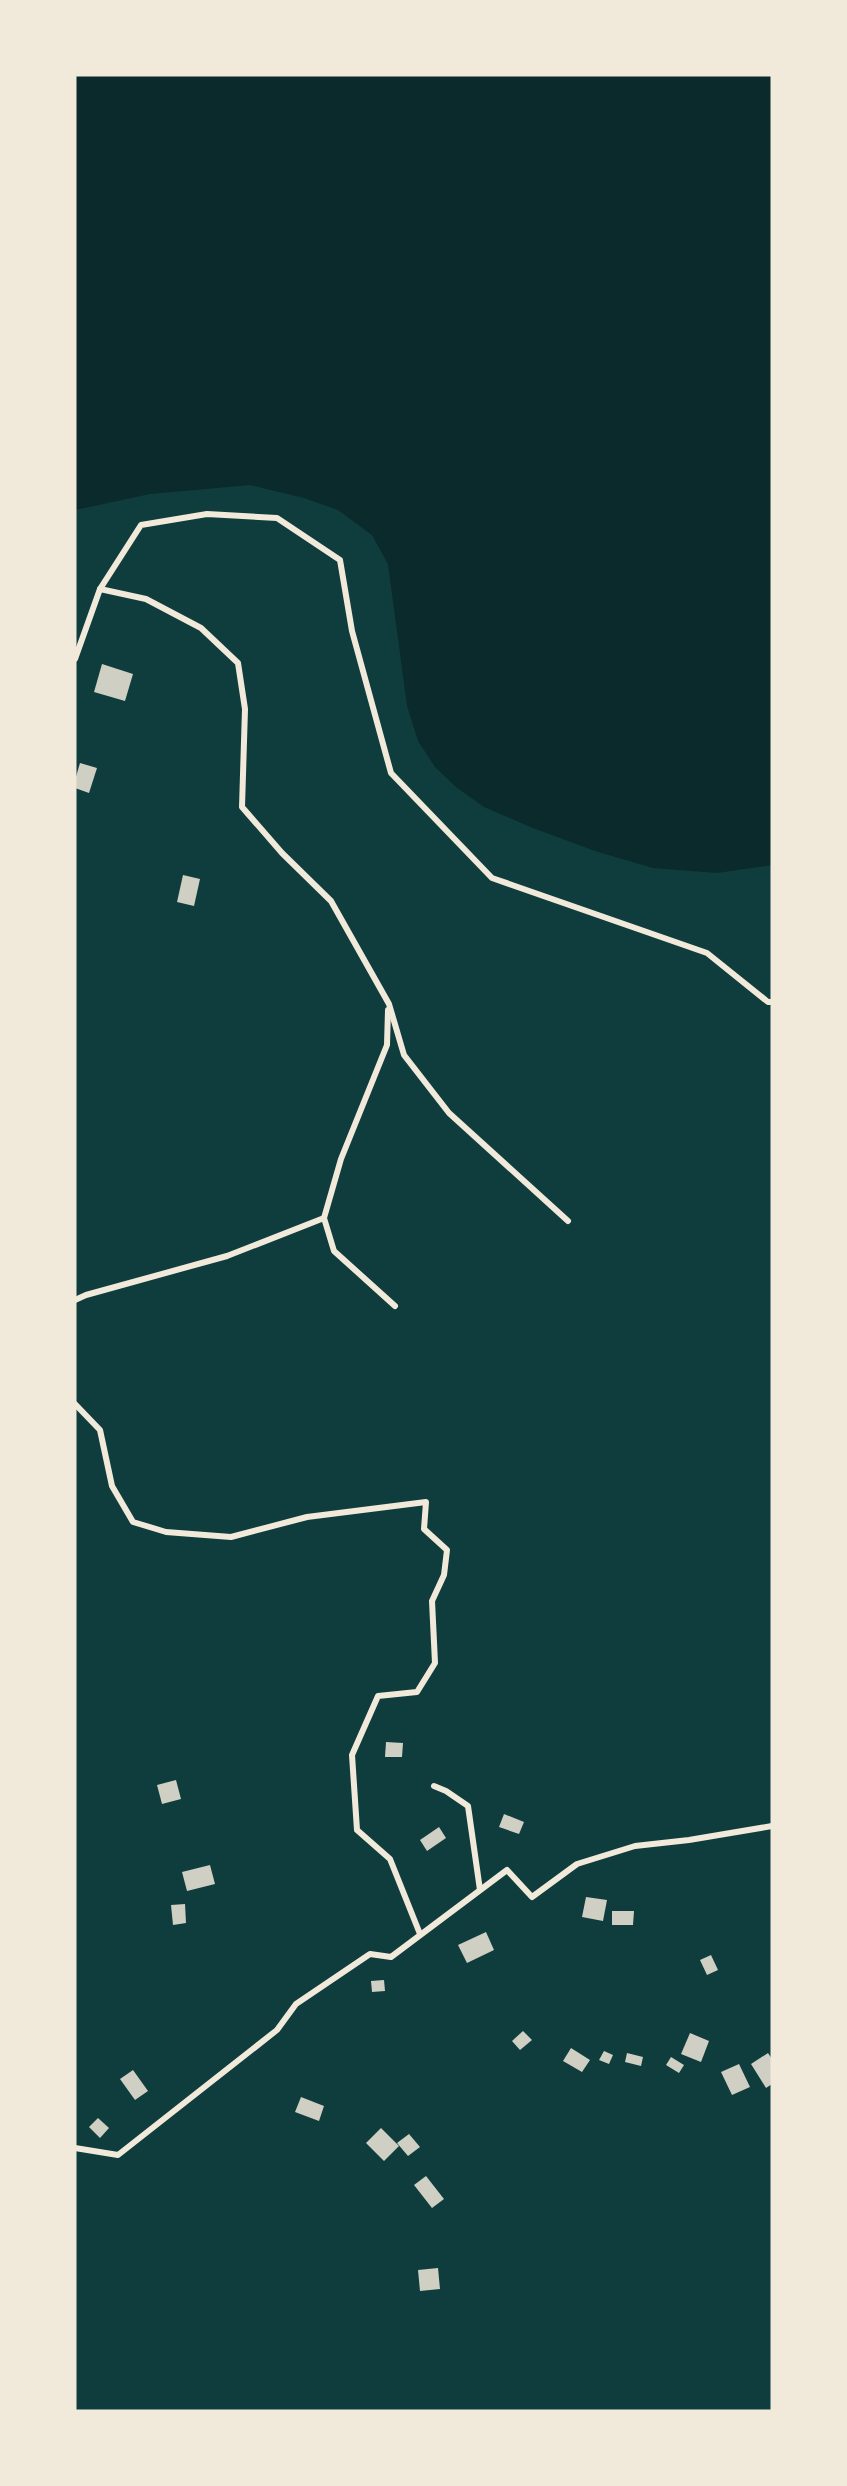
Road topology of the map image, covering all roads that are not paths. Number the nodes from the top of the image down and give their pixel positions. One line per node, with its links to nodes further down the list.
1 (100, 589): 2 (street); 3 (street); 4 (street)
2 (75, 659)
3 (772, 1002)
4 (389, 1004): 5 (street); 6 (street)
5 (324, 1218): 7 (street); 8 (street)
6 (568, 1221)
7 (75, 1300)
8 (395, 1306)
9 (75, 1404): 13 (street)
10 (434, 1786): 12 (street)
11 (772, 1826): 12 (street)
12 (480, 1890): 13 (street)
13 (420, 1934): 14 (street)
14 (75, 2148)

